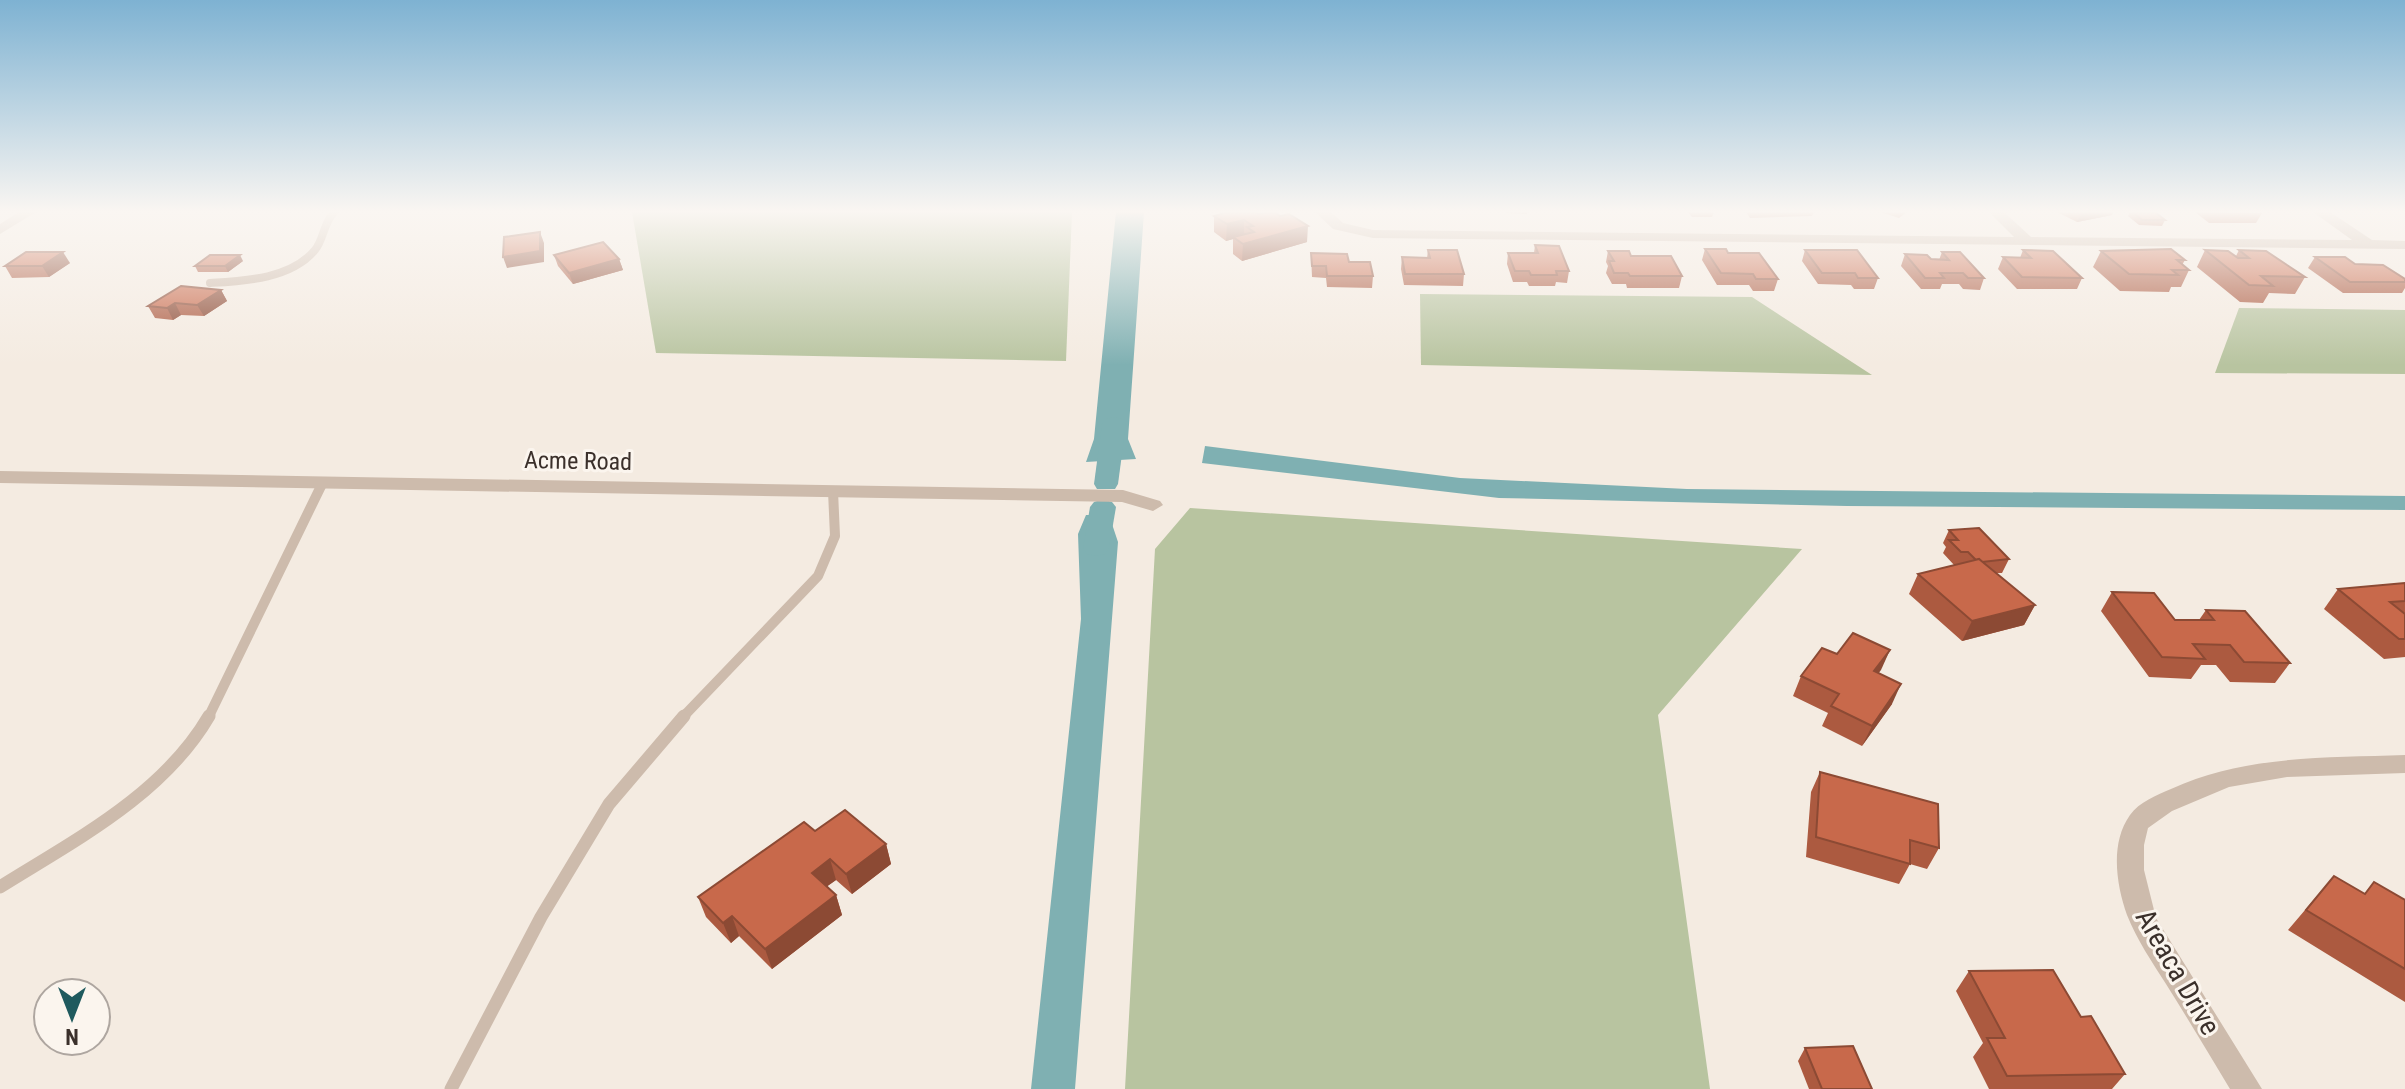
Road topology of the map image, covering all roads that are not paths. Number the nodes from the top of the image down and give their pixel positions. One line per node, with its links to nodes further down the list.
1 (296, 263): 2 (lane)
2 (210, 283)
3 (0, 477): 4 (street, Acme Road)
4 (323, 482): 5 (street, Acme Road); 8 (lane)
5 (833, 491): 6 (street, Acme Road); 9 (lane)
6 (1153, 505)
7 (2405, 764): 10 (street, Areaca Drive)
8 (0, 887)
9 (451, 1089)
10 (2247, 1089)

